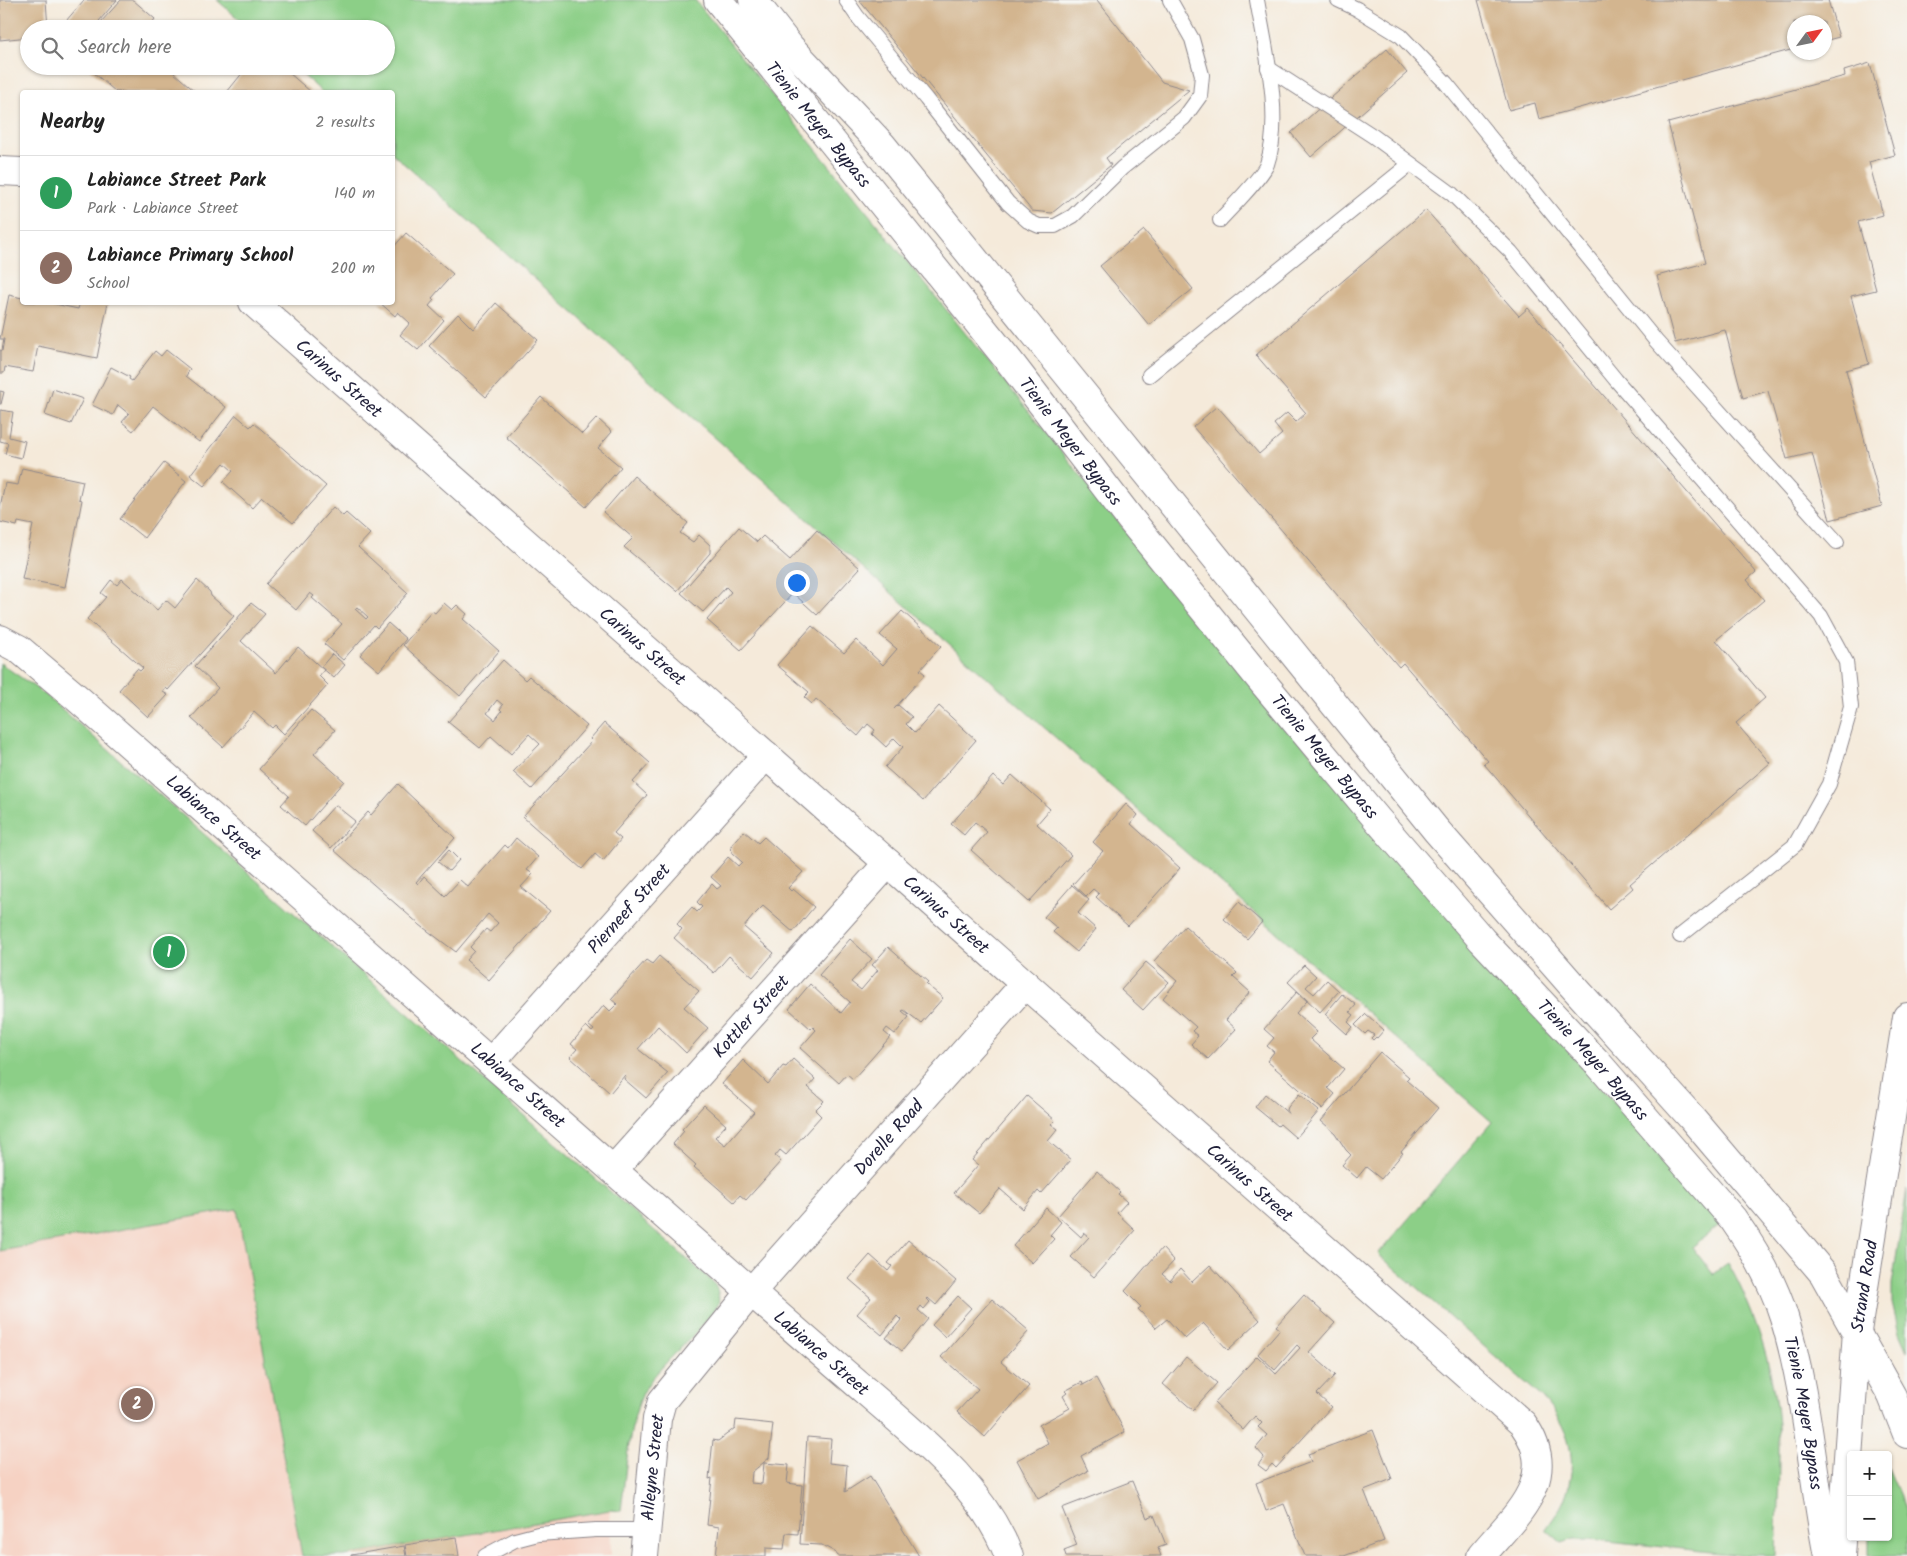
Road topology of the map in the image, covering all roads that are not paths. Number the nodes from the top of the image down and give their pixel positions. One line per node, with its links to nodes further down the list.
1 (718, 0): 32 (street, Tienie Meyer Bypass)
2 (753, 0): 8 (street, Tienie Meyer Bypass)
3 (765, 0): 8 (street)
4 (846, 0): 5 (lane)
5 (1170, 0)
6 (1257, 0): 9 (lane)
7 (1338, 0): 16 (lane)
8 (790, 47): 26 (street, Tienie Meyer Bypass)
9 (1268, 68): 10 (lane); 13 (lane)
10 (1410, 164): 15 (lane); 20 (lane)
11 (0, 171): 12 (street)
12 (20, 172)
13 (1220, 220)
14 (256, 305): 18 (street, Carinus Street)
15 (1149, 375)
16 (1836, 542)
17 (0, 639): 23 (street, Labiance Street)
18 (766, 755): 19 (street, Carinus Street); 23 (street, Pierneef Street)
19 (888, 863): 21 (street, Carinus Street); 24 (street, Kottler Street)
20 (1680, 936)
21 (1025, 984): 25 (street, Dorelle Road); 31 (street, Carinus Street)
22 (1907, 1017): 26 (street, Strand Road)
23 (492, 1061): 24 (street, Labiance Street)
24 (614, 1169): 25 (street, Labiance Street)
25 (751, 1292): 28 (street, Alleyne Street); 30 (street, Labiance Street)
26 (1857, 1332): 27 (street, Tienie Meyer Bypass); 33 (street, Strand Road)
27 (1907, 1434)
28 (645, 1543): 29 (lane)
29 (485, 1556)
30 (1010, 1556)
31 (1481, 1556)
32 (1828, 1556)
33 (1841, 1556)

